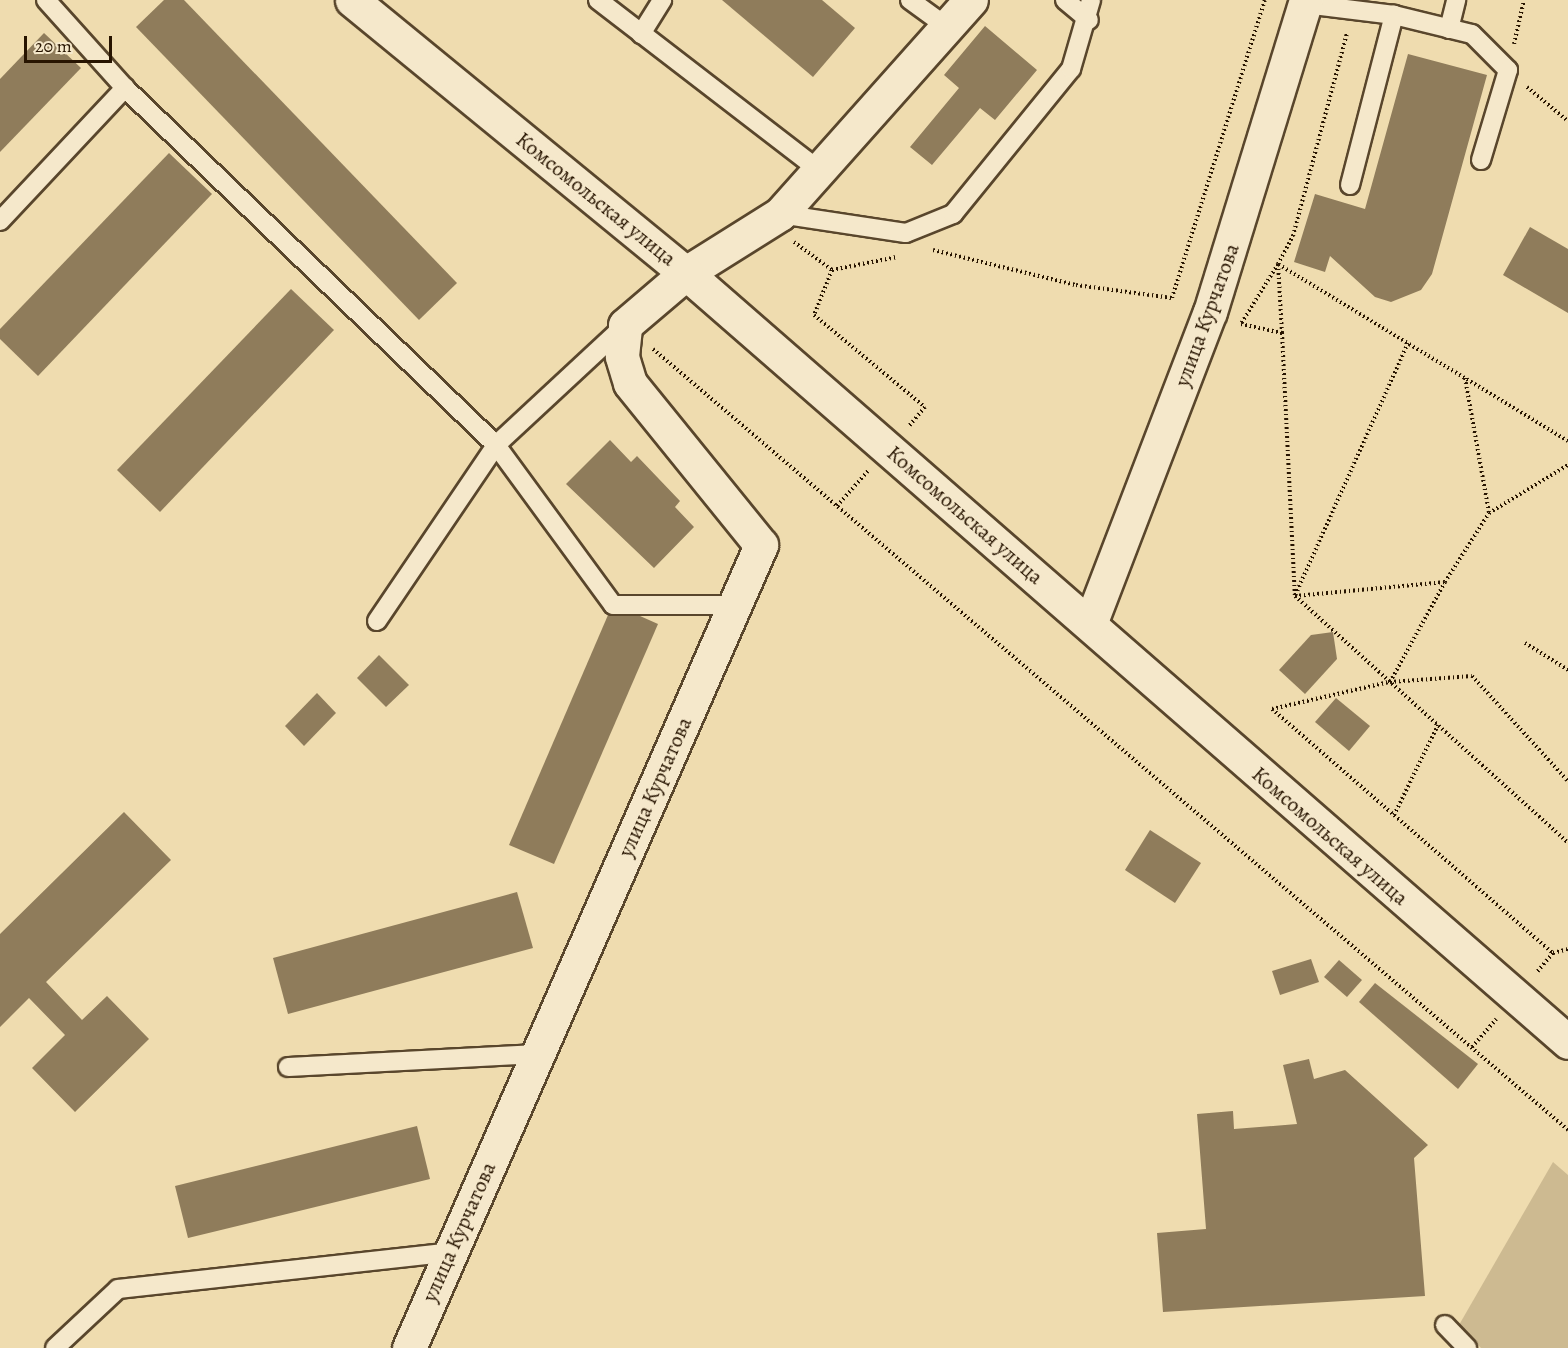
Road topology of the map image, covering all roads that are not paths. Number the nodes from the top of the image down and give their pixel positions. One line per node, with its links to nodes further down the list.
1 (46, 0): 16 (lane)
2 (352, 0): 22 (main road, Комсомольская улица)
3 (598, 0): 15 (lane)
4 (662, 0): 15 (lane)
5 (910, 0): 13 (lane)
6 (971, 0): 13 (main road)
7 (1065, 0): 12 (lane)
8 (1091, 0): 12 (lane)
9 (1456, 0): 14 (lane)
10 (1305, 2): 11 (lane); 27 (main road, улица Курчатова)
11 (1394, 15): 14 (lane); 19 (lane)
12 (1089, 20): 20 (lane)
13 (947, 27): 18 (main road)
14 (1449, 29): 17 (lane)
15 (641, 34): 18 (lane)
16 (125, 88): 21 (lane); 24 (lane)
17 (1481, 160)
18 (819, 170): 20 (main road)
19 (1350, 185)
20 (773, 218): 22 (main road)
21 (0, 221)
22 (686, 273): 23 (main road); 27 (main road, Комсомольская улица)
23 (625, 325): 24 (lane); 25 (main road, улица Курчатова)
24 (496, 445): 25 (lane); 26 (lane)
25 (734, 604): 29 (main road, улица Курчатова)
26 (377, 621)
27 (1090, 624): 28 (main road, Комсомольская улица)
28 (1568, 1042)
29 (538, 1054): 30 (lane); 31 (main road, улица Курчатова)
30 (288, 1067)
31 (451, 1252): 33 (lane); 34 (main road, улица Курчатова)
32 (1445, 1324): 35 (lane)
33 (55, 1348)
34 (409, 1348)
35 (1467, 1348)

